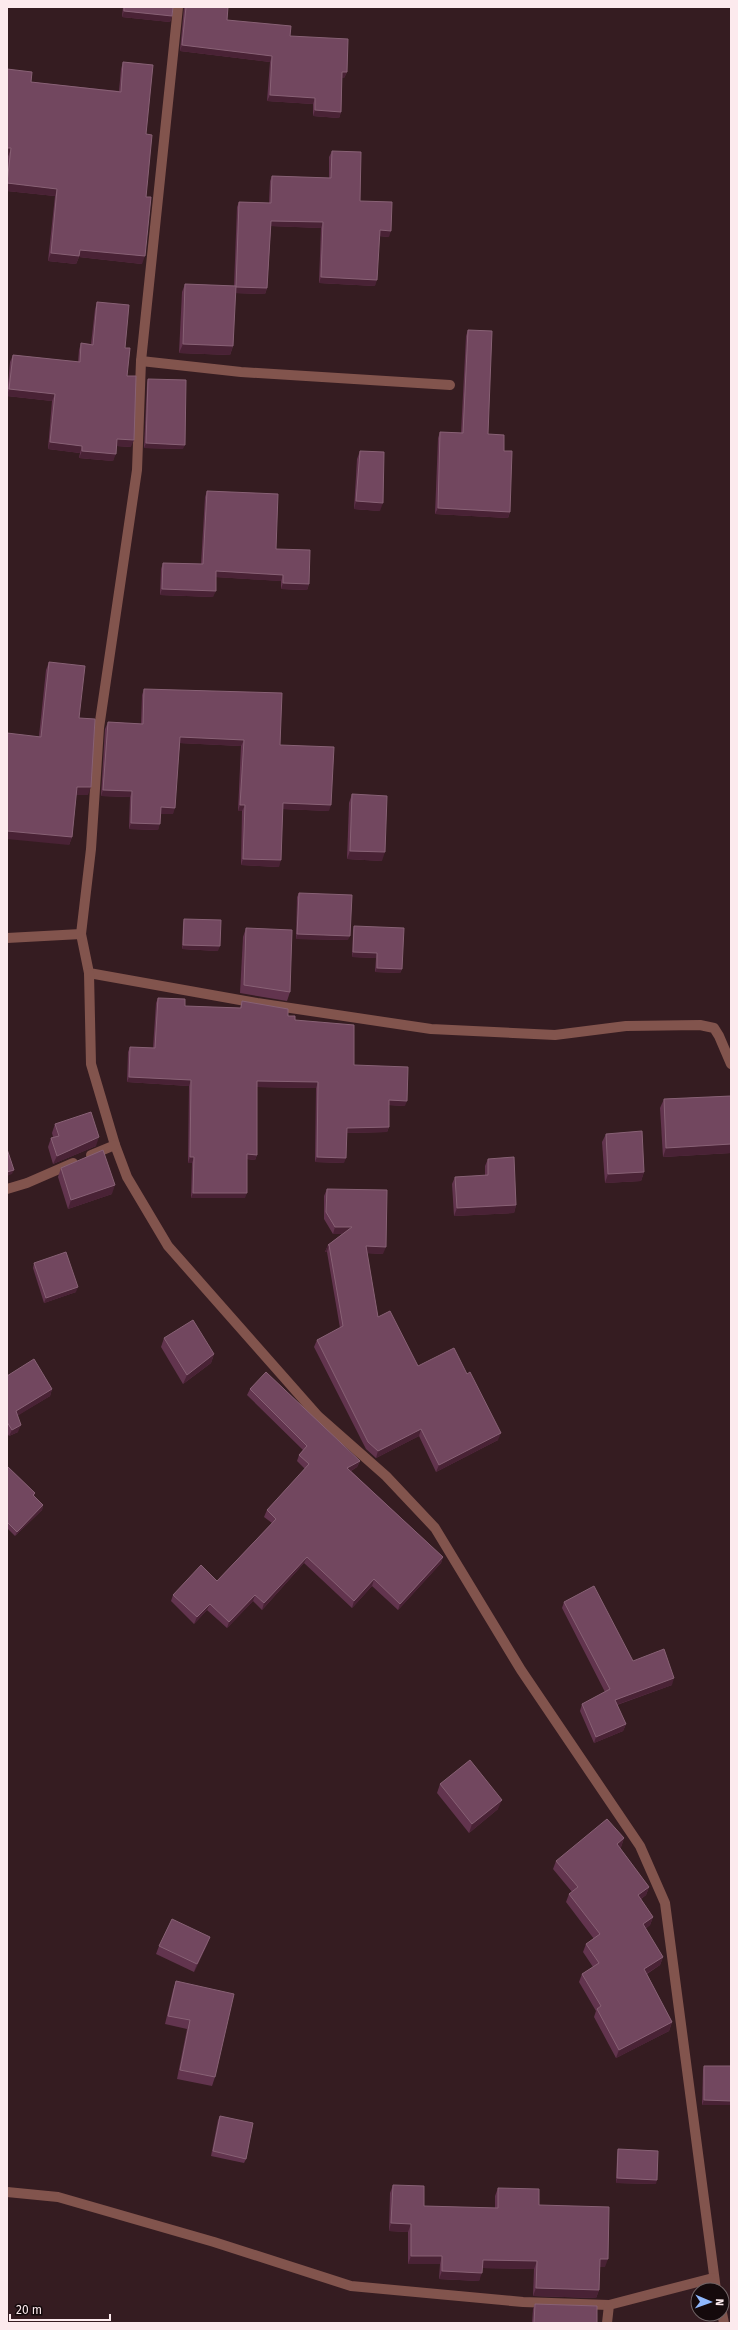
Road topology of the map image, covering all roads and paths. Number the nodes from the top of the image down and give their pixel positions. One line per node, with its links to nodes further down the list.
1 (178, 7): 2 (street)
2 (141, 361): 3 (street); 4 (street)
3 (450, 385)
4 (81, 934): 5 (street); 6 (street)
5 (7, 938)
6 (89, 973): 7 (street); 8 (street)
7 (731, 1064)
8 (115, 1145): 9 (street); 11 (street)
9 (7, 1189)
10 (7, 2192): 13 (street)
11 (713, 2278): 12 (street); 13 (street)
12 (714, 2282)
13 (609, 2305): 14 (street)
14 (607, 2323)

